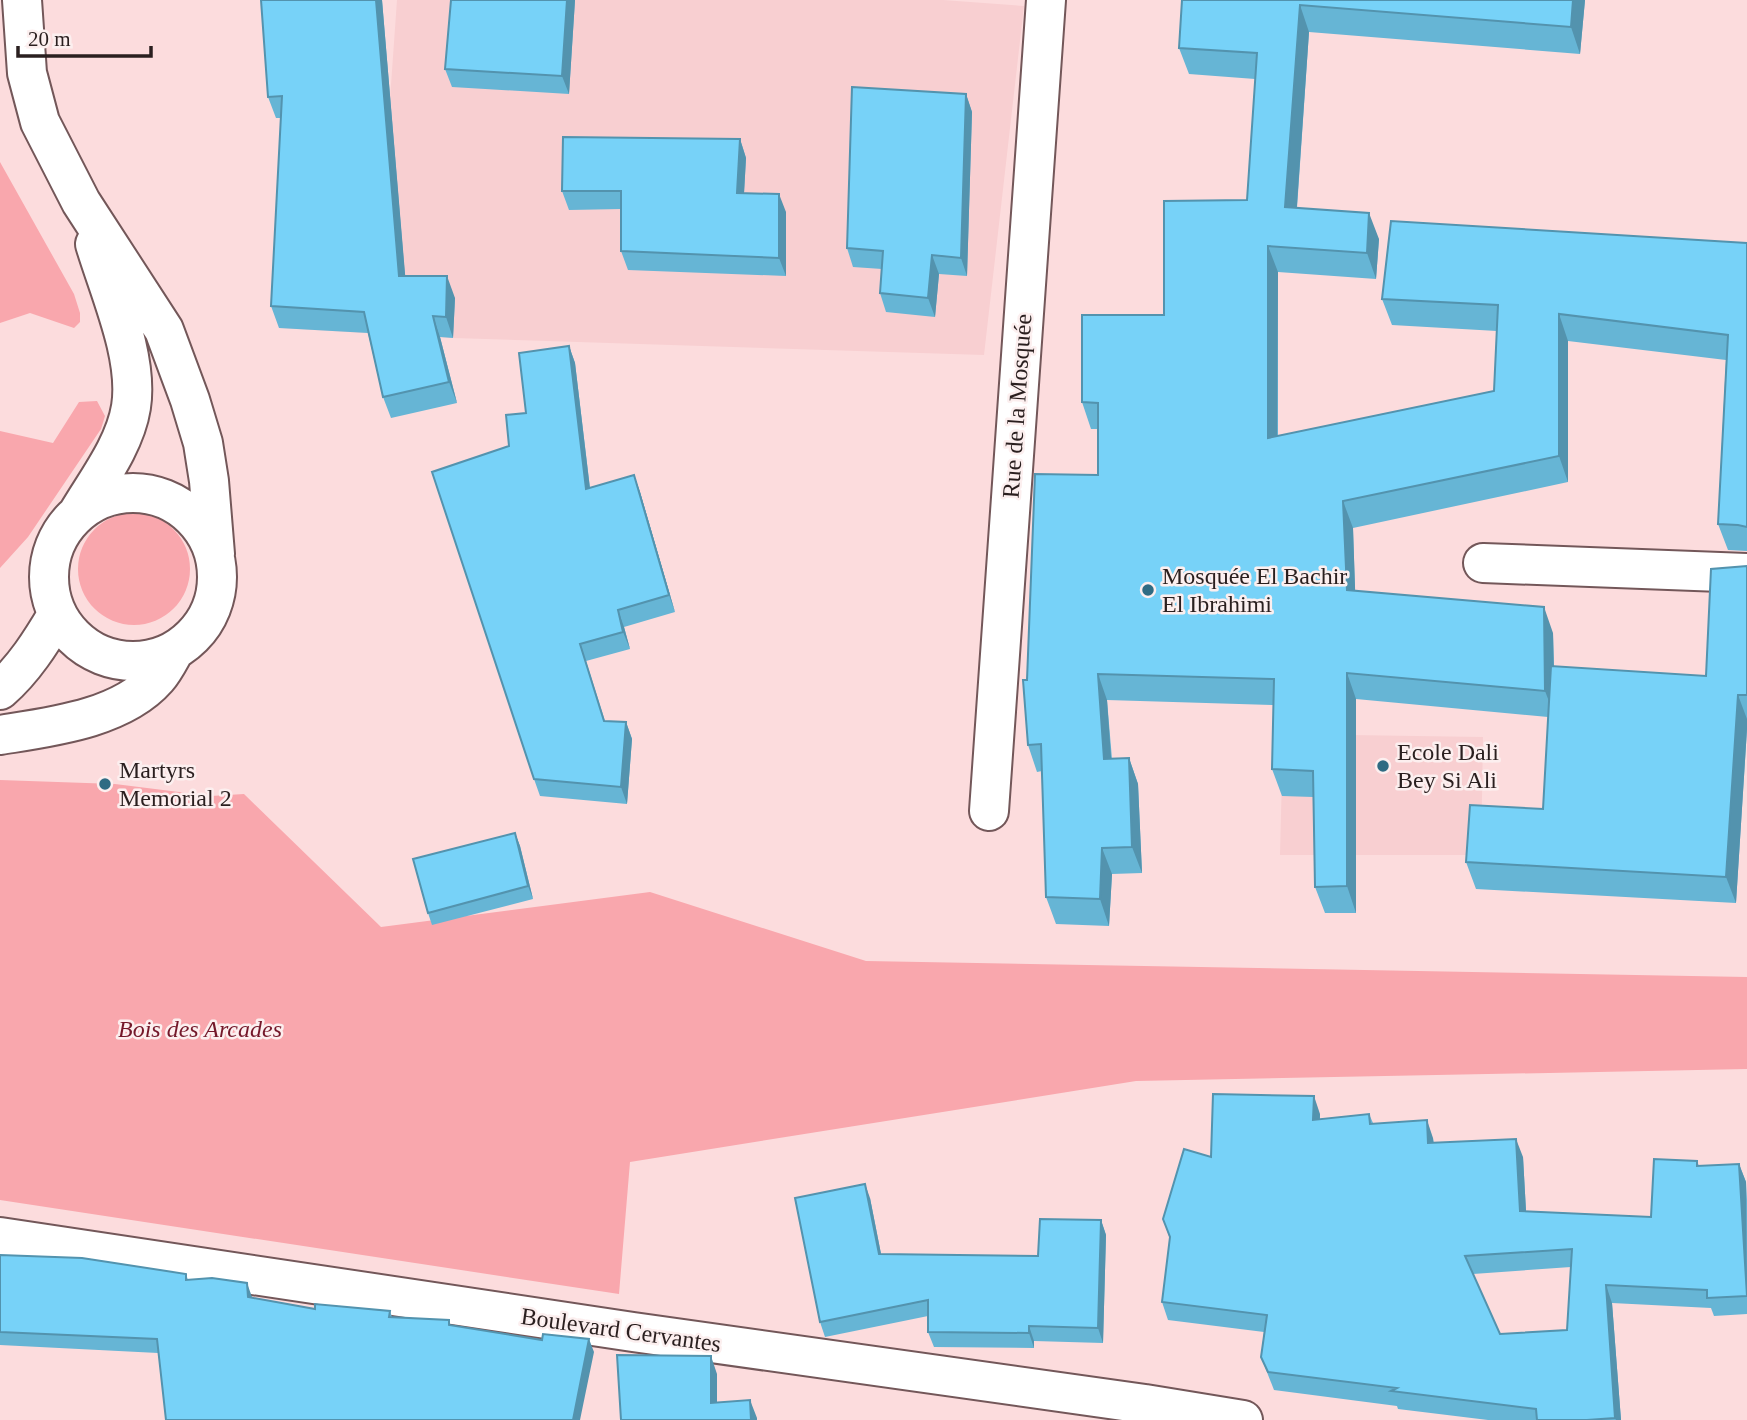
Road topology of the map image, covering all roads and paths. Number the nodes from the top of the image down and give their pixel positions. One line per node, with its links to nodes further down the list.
1 (22, 0): 4 (street)
2 (42, 0): 4 (street)
3 (1046, 0): 14 (street, Rue de la Mosquée)
4 (40, 122): 5 (street)
5 (81, 202): 6 (street); 7 (street)
6 (78, 513): 7 (street); 10 (street)
7 (215, 554): 11 (street)
8 (1483, 562): 9 (street)
9 (1747, 573)
10 (57, 614): 11 (street); 12 (street)
11 (174, 651): 13 (street)
12 (0, 690)
13 (0, 735)
14 (989, 811)
15 (0, 1237): 16 (street, Boulevard Cervantes)
16 (1243, 1420)

